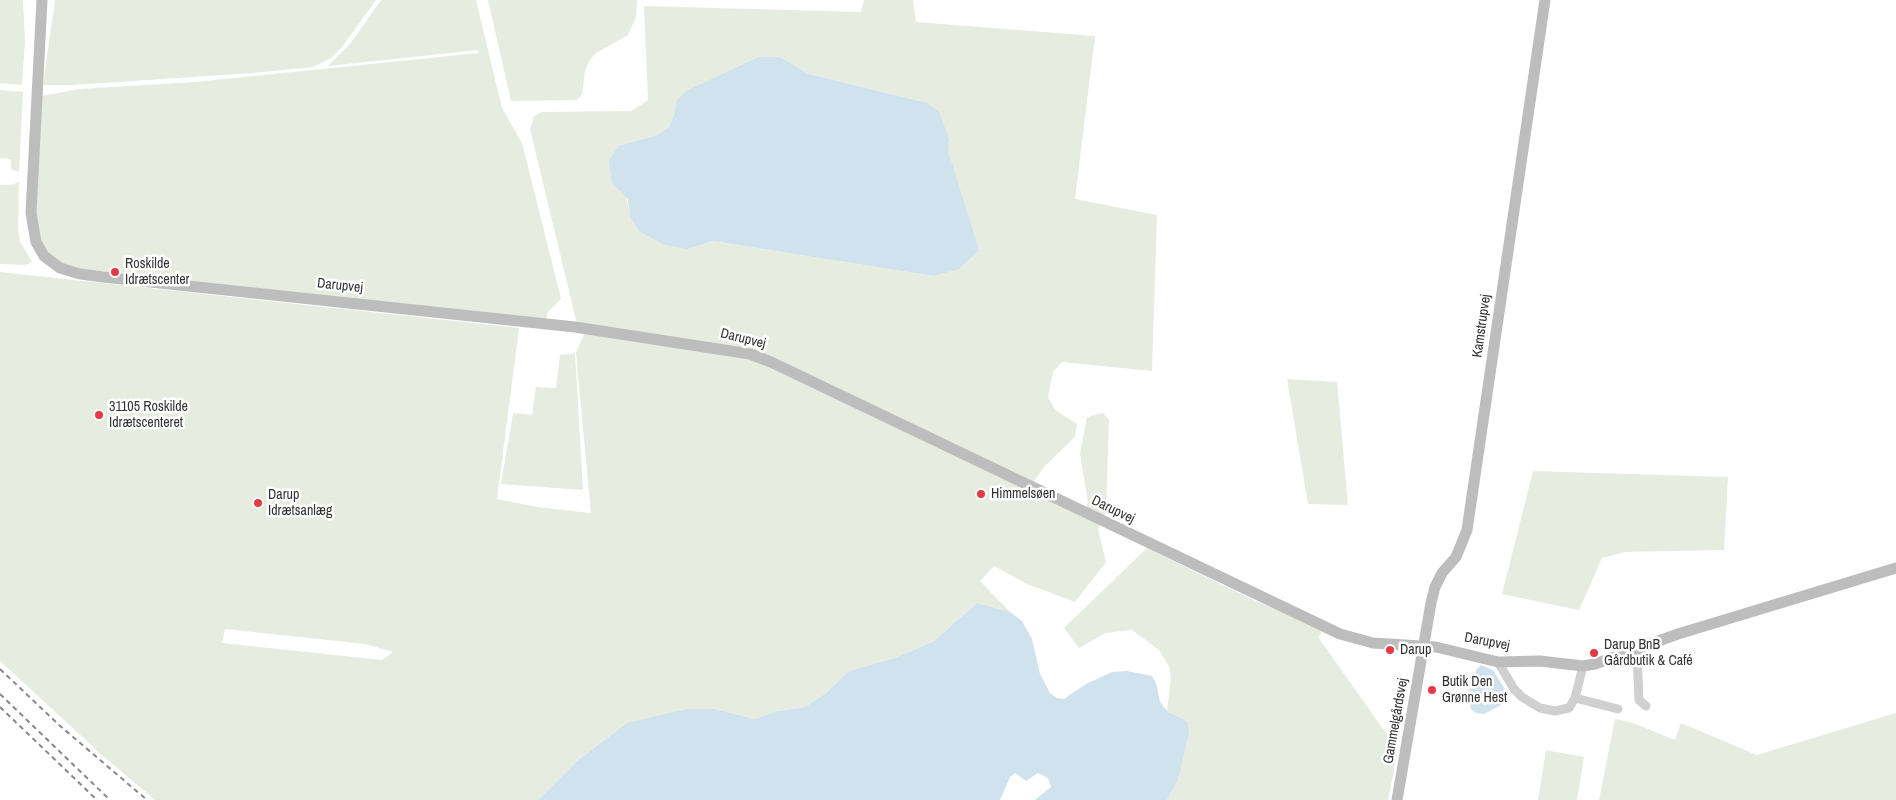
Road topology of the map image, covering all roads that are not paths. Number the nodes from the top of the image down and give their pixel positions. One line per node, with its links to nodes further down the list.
1 (42, 0): 4 (street, Darupvej)
2 (1545, 0): 4 (street, Kamstrupvej)
3 (1896, 568): 5 (street, Darupvej)
4 (1425, 647): 6 (street, Darupvej); 11 (street, Gammelgårdsvej)
5 (1634, 649): 7 (street, Darupvej); 9 (street)
6 (1498, 662): 7 (street, Darupvej); 8 (street)
7 (1583, 666): 8 (street)
8 (1576, 698): 10 (street)
9 (1646, 706)
10 (1618, 709)
11 (1397, 800)

